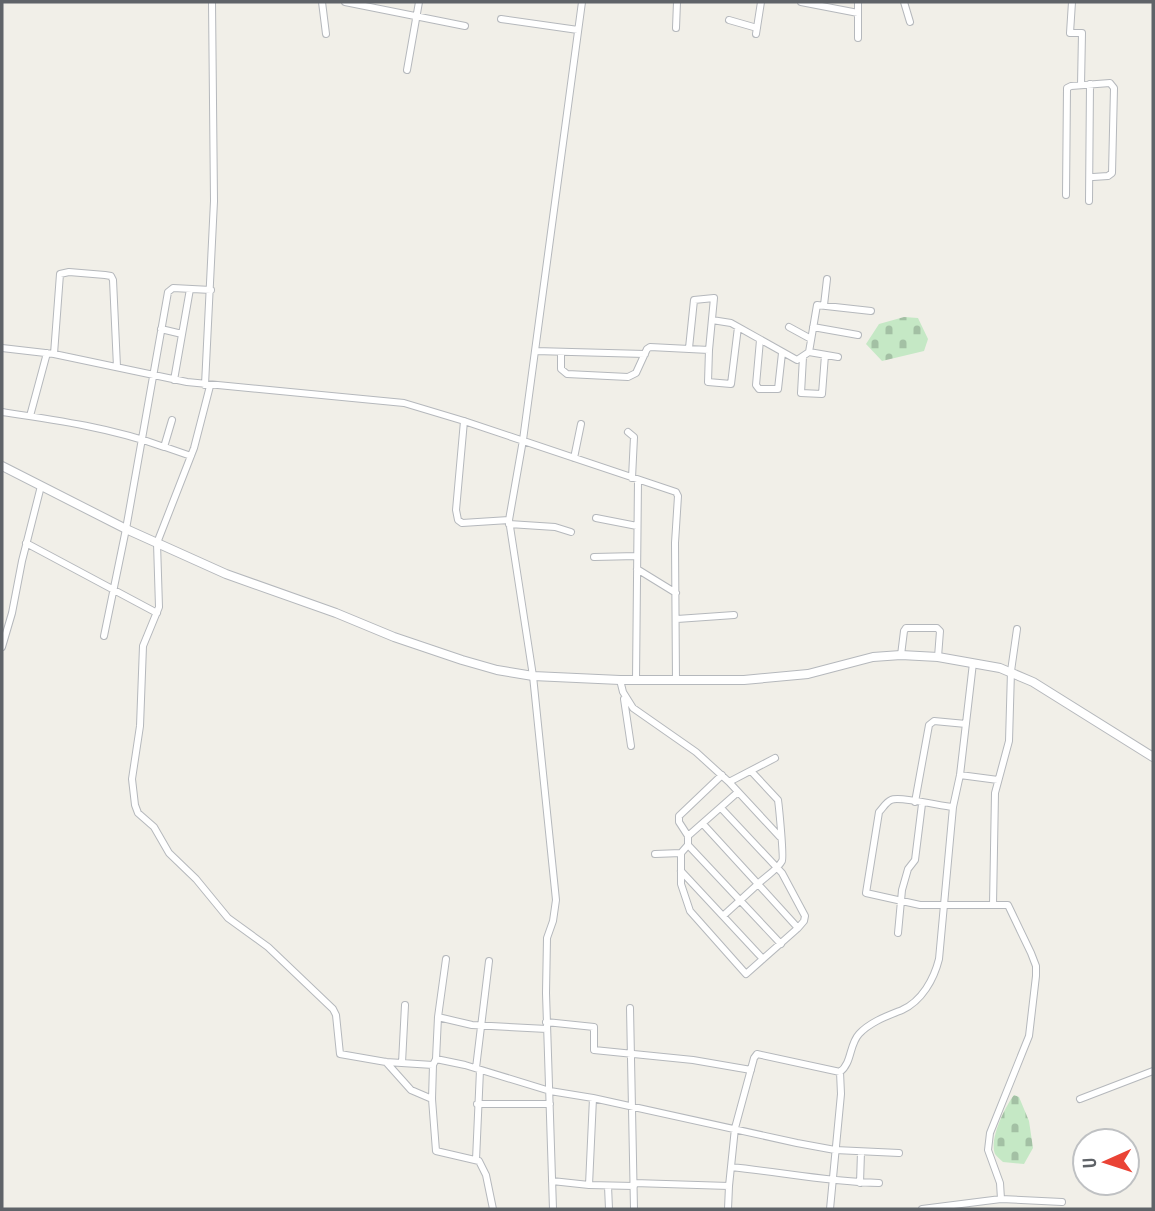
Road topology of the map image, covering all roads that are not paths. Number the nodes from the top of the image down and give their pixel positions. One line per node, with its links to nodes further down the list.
1 (212, 2): 30 (street)
2 (322, 2): 20 (street)
3 (345, 2): 13 (street)
4 (419, 2): 13 (street)
5 (582, 2): 19 (street)
6 (677, 2): 18 (street)
7 (761, 2): 15 (street)
8 (802, 2): 12 (street)
9 (858, 2): 12 (street)
10 (904, 2): 16 (street)
11 (1072, 2): 24 (street)
12 (858, 13): 21 (street)
13 (417, 16): 17 (street); 22 (street)
14 (501, 19): 19 (street)
15 (729, 20)
16 (910, 22)
17 (465, 26)
18 (676, 28)
19 (578, 30): 44 (street)
20 (326, 34)
21 (858, 38)
22 (407, 70)
23 (1090, 84): 24 (street); 25 (street); 27 (street)
24 (1081, 85): 26 (street)
25 (1093, 177)
26 (1066, 195)
27 (1089, 201)
28 (827, 279): 31 (street)
29 (190, 289): 30 (street); 37 (street); 38 (street)
30 (211, 290): 56 (street)
31 (824, 305): 32 (street); 36 (street)
32 (871, 311)
33 (712, 320): 34 (street); 43 (street); 45 (street)
34 (738, 327): 41 (street); 45 (street)
35 (789, 327): 40 (street)
36 (813, 327): 39 (street); 40 (street)
37 (160, 329): 38 (street); 54 (street)
38 (182, 334): 55 (street)
39 (858, 335)
40 (811, 339): 50 (street)
41 (760, 340): 47 (street); 47 (street)
42 (2, 348): 48 (street)
43 (689, 348): 45 (street); 49 (street)
44 (535, 351): 46 (street); 64 (street)
45 (709, 351)
46 (561, 352): 49 (street); 49 (street)
47 (782, 353): 50 (street)
48 (50, 354): 53 (street); 53 (street); 58 (street)
49 (645, 354)
50 (806, 354): 51 (street); 51 (street)
51 (825, 355): 52 (street)
52 (838, 357)
53 (117, 367): 54 (street)
54 (152, 374): 55 (street); 63 (street)
55 (174, 380): 56 (street)
56 (208, 385): 60 (street); 66 (street)
57 (2, 412): 58 (street)
58 (30, 416): 63 (street)
59 (173, 420): 65 (street)
60 (464, 421): 64 (street); 72 (street)
61 (581, 424): 67 (street)
62 (628, 432): 69 (street)
63 (143, 439): 65 (street); 74 (street)
64 (523, 440): 67 (street); 72 (street)
65 (165, 447): 66 (street)
66 (191, 456): 77 (street)
67 (574, 458): 69 (street)
68 (2, 466): 70 (street)
69 (635, 479): 73 (street); 82 (street)
70 (41, 486): 74 (street); 76 (street)
71 (596, 518): 73 (street)
72 (509, 522): 75 (street); 93 (street)
73 (637, 526): 78 (street)
74 (126, 529): 77 (street); 81 (street)
75 (571, 532)
76 (26, 543): 81 (street); 88 (street)
77 (157, 543): 83 (street); 93 (street)
78 (637, 556): 79 (street); 80 (street)
79 (594, 557)
80 (637, 569): 82 (street); 95 (street)
81 (114, 591): 83 (street); 87 (street)
82 (676, 593): 85 (street)
83 (156, 613): 137 (street)
84 (734, 615): 85 (street)
85 (677, 619): 96 (street)
86 (1017, 629): 92 (street)
87 (104, 636)
88 (2, 647)
89 (901, 654): 90 (street); 90 (street); 96 (street)
90 (938, 657): 91 (street)
91 (973, 663): 92 (street); 98 (street)
92 (1012, 671): 100 (street); 105 (street)
93 (533, 676): 94 (street); 135 (street)
94 (620, 680): 95 (street); 97 (street)
95 (636, 680): 96 (street)
96 (676, 681)
97 (623, 692): 99 (street); 103 (street)
98 (966, 724): 104 (street); 108 (street)
99 (631, 746)
100 (1153, 757)
101 (775, 758): 102 (street)
102 (751, 771): 106 (street); 113 (street)
103 (722, 775): 106 (street); 112 (street)
104 (960, 775): 105 (street); 109 (street)
105 (998, 780): 122 (street)
106 (729, 782): 107 (street)
107 (738, 792): 110 (street); 113 (street)
108 (918, 803): 109 (street); 121 (street); 121 (street)
109 (953, 807): 123 (street)
110 (721, 808): 111 (street); 117 (street)
111 (703, 824): 112 (street); 119 (street)
112 (688, 836): 114 (street)
113 (780, 837): 117 (street)
114 (688, 845): 115 (street); 120 (street)
115 (681, 853): 116 (street); 118 (street)
116 (655, 854)
117 (777, 867): 119 (street); 125 (street)
118 (681, 871): 124 (street); 128 (street)
119 (758, 884): 120 (street); 125 (street)
120 (740, 900): 124 (street); 127 (street)
121 (901, 900): 123 (street); 126 (street)
122 (993, 905): 123 (street); 166 (street)
123 (943, 906): 143 (street)
124 (724, 915): 128 (street)
125 (798, 928): 127 (street)
126 (898, 933)
127 (780, 944): 128 (street)
128 (763, 959)
129 (446, 960): 133 (street)
130 (489, 961): 134 (street)
131 (405, 1004): 139 (street)
132 (630, 1008): 136 (street)
133 (438, 1017): 134 (street); 138 (street)
134 (482, 1024): 135 (street); 140 (street)
135 (547, 1026): 136 (street); 144 (street)
136 (630, 1055): 141 (street); 150 (street)
137 (386, 1062): 139 (street); 146 (street)
138 (435, 1062): 139 (street); 140 (street); 146 (street)
139 (402, 1063)
140 (478, 1069): 144 (street); 148 (street)
141 (751, 1070): 143 (street); 151 (street)
142 (1153, 1070): 147 (street)
143 (840, 1072): 152 (street)
144 (550, 1091): 145 (street); 149 (street)
145 (593, 1098): 150 (street); 162 (street)
146 (432, 1099): 155 (street)
147 (1080, 1099)
148 (477, 1104): 149 (street); 155 (street)
149 (551, 1104): 160 (street)
150 (631, 1106): 151 (street); 161 (street)
151 (735, 1128): 152 (street); 156 (street)
152 (835, 1150): 153 (street); 157 (street)
153 (861, 1152): 154 (street); 158 (street)
154 (899, 1153)
155 (476, 1160): 168 (street)
156 (731, 1167): 157 (street); 164 (street)
157 (832, 1181): 158 (street); 173 (street)
158 (860, 1183): 159 (street)
159 (878, 1183)
160 (552, 1184): 162 (street); 165 (street); 169 (street)
161 (634, 1184): 163 (street); 164 (street); 171 (street)
162 (589, 1185): 163 (street)
163 (608, 1186): 170 (street)
164 (729, 1186): 172 (street)
165 (540, 1189)
166 (1001, 1199): 167 (street); 174 (street)
167 (1062, 1202)
168 (494, 1209)
169 (553, 1209)
170 (610, 1209)
171 (634, 1209)
172 (728, 1209)
173 (830, 1209)
174 (922, 1209)

